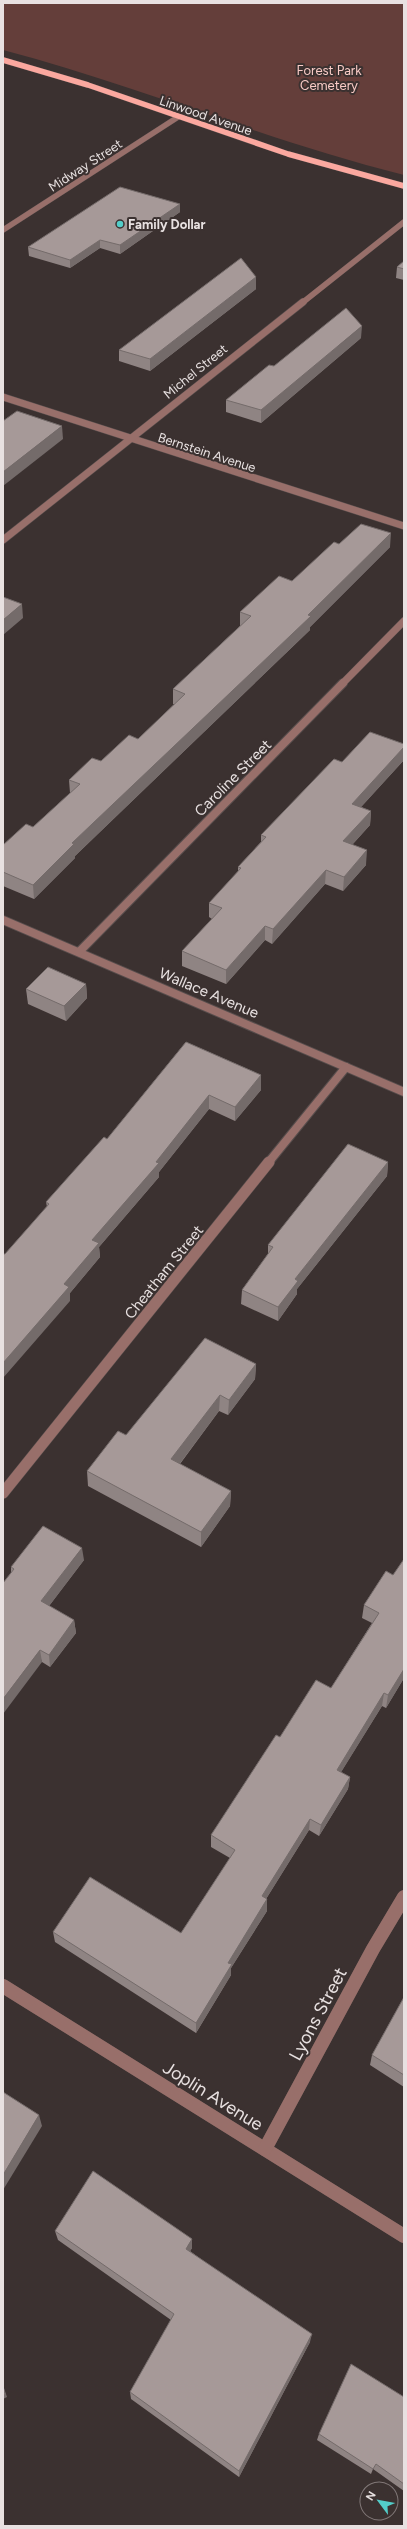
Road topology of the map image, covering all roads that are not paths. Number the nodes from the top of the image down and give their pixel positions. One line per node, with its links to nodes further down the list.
1 (3, 60): 2 (main road, Linwood Avenue)
2 (178, 117): 3 (main road, Linwood Avenue); 5 (street, Midway Street)
3 (404, 186)
4 (404, 222): 7 (street, Michel Street)
5 (3, 230)
6 (3, 397): 7 (street, Bernstein Avenue)
7 (130, 440): 8 (street, Bernstein Avenue); 9 (street, Michel Street)
8 (404, 526)
9 (3, 540)
10 (404, 621): 12 (street, Caroline Street)
11 (3, 920): 12 (street, Wallace Avenue)
12 (79, 952): 13 (street, Wallace Avenue)
13 (346, 1067): 14 (street, Wallace Avenue); 15 (street, Cheatham Street)
14 (404, 1092)
15 (3, 1493)
16 (404, 1897): 18 (street, Lyons Street)
17 (3, 1986): 18 (street, Joplin Avenue)
18 (265, 2149): 19 (street, Joplin Avenue)
19 (404, 2236)

